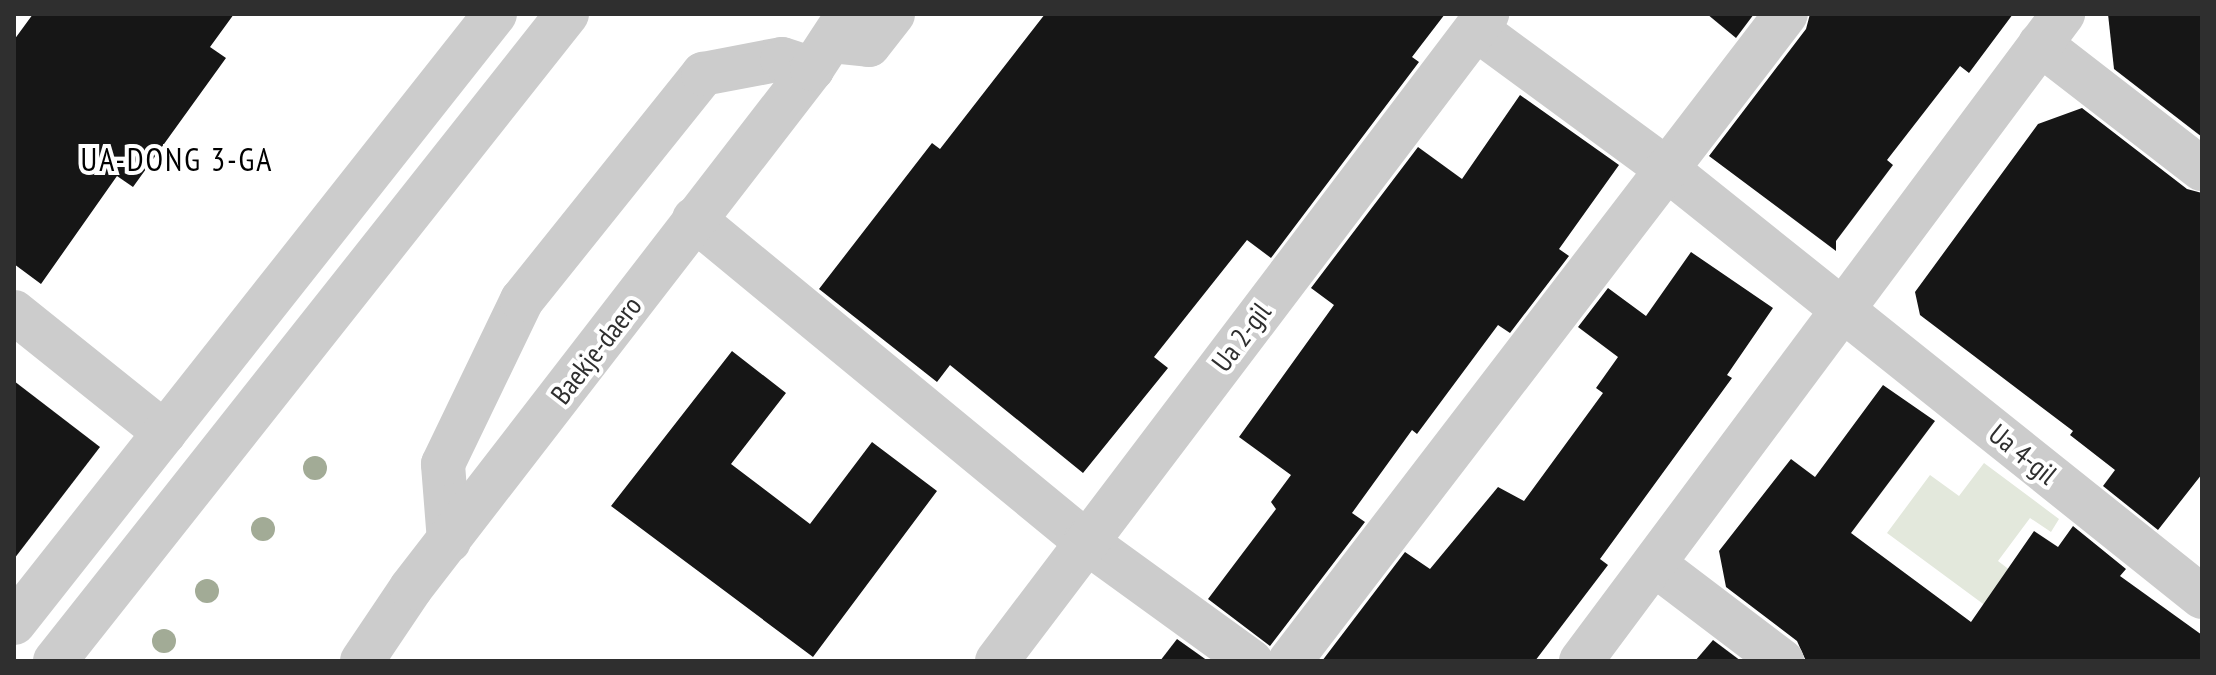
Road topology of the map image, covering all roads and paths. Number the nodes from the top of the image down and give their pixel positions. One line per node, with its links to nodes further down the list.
1 (495, 14): 10 (street)
2 (513, 14): 9 (street)
3 (567, 14): 9 (street)
4 (893, 14): 8 (street)
5 (1786, 14): 12 (street)
6 (1482, 21): 12 (street, Ua 4-gil); 19 (street, Ua 2-gil)
7 (2051, 29): 11 (street); 14 (street)
8 (831, 41): 13 (street, Baekje-daero); 18 (street)
9 (498, 100): 10 (street); 23 (street)
10 (396, 139): 16 (street)
11 (2202, 169)
12 (1669, 171): 14 (street, Ua 4-gil); 28 (street)
13 (694, 219): 18 (street, Baekje-daero); 19 (street)
14 (1844, 311): 20 (street); 21 (street, Ua 4-gil)
15 (14, 312): 16 (street)
16 (165, 433): 17 (street)
17 (86, 532): 22 (street); 23 (street)
18 (449, 541): 25 (street, Baekje-daero)
19 (1085, 541): 26 (street, Ua 2-gil); 27 (street)
20 (1654, 564): 29 (street); 30 (street)
21 (2202, 597)
22 (14, 623)
23 (67, 646): 24 (street)
24 (27, 661)
25 (362, 661)
26 (997, 661)
27 (1251, 661)
28 (1290, 661)
29 (1581, 661)
30 (1782, 661)

